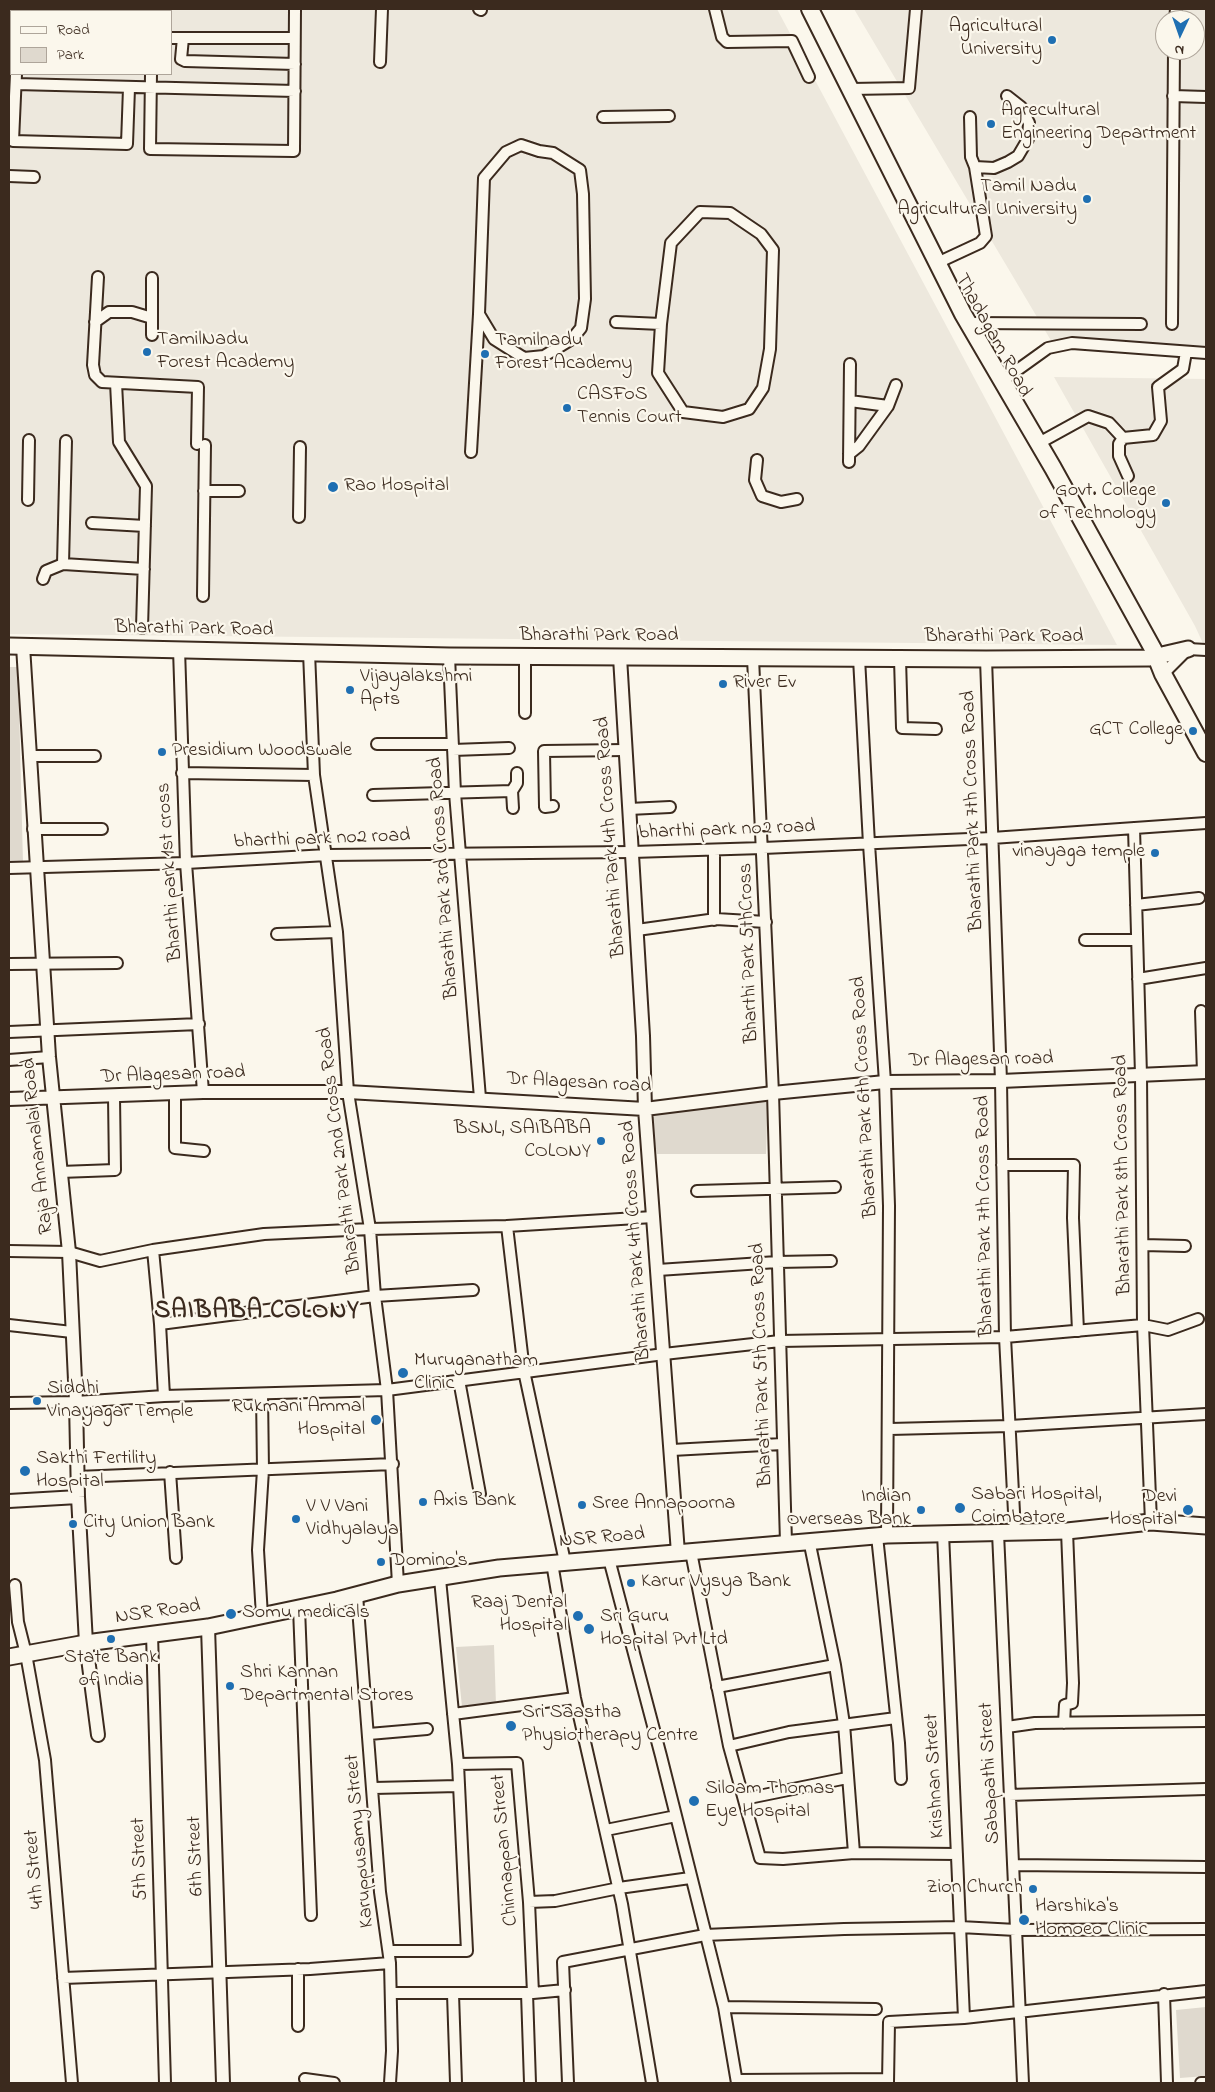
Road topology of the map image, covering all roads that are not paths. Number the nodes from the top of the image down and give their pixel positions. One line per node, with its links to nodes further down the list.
1 (295, 9): 9 (street)
2 (382, 9): 11 (street)
3 (715, 9): 14 (street)
4 (800, 9): 77 (main road, Thadagam Road)
5 (811, 9): 17 (main road, Thadagam Road)
6 (916, 9): 17 (street)
7 (172, 38): 8 (street)
8 (182, 38): 9 (street); 12 (street)
9 (294, 38): 12 (street)
10 (1174, 60): 21 (street)
11 (380, 62)
12 (295, 64): 19 (street)
13 (151, 75): 18 (street)
14 (809, 77)
15 (16, 79): 16 (street); 16 (street)
16 (128, 88): 18 (street)
17 (851, 88): 29 (main road, Thadagam Road)
18 (150, 89): 19 (street); 19 (street)
19 (294, 91)
20 (1007, 96): 26 (street)
21 (1173, 96): 22 (street); 39 (street)
22 (1206, 97)
23 (669, 116): 24 (street)
24 (603, 117)
25 (970, 118): 26 (street)
26 (975, 167): 29 (street)
27 (9, 176): 28 (street)
28 (34, 177)
29 (937, 262): 36 (main road, Thadagam Road)
30 (98, 277): 34 (street)
31 (152, 278): 33 (street)
32 (480, 314): 32 (street); 54 (street)
33 (152, 318): 34 (street); 40 (street)
34 (95, 322): 45 (street)
35 (616, 322): 37 (street)
36 (968, 323): 38 (street); 44 (main road, Thadagam Road)
37 (661, 324): 37 (street)
38 (1141, 324)
39 (1172, 324)
40 (152, 335)
41 (1186, 352): 42 (street); 44 (street); 49 (street)
42 (1206, 353)
43 (850, 364): 47 (street)
44 (1002, 381): 52 (main road, Thadagam Road)
45 (116, 383): 57 (street); 63 (street)
46 (896, 385): 48 (street)
47 (850, 402): 48 (street); 48 (street)
48 (888, 406)
49 (1123, 438): 52 (street); 56 (street)
50 (29, 440): 60 (street)
51 (66, 441): 64 (street)
52 (1039, 443): 77 (main road, Thadagam Road)
53 (300, 447): 61 (street)
54 (471, 452)
55 (757, 460): 59 (street)
56 (1128, 476)
57 (204, 491): 58 (street); 67 (street)
58 (239, 491)
59 (797, 498)
60 (28, 500)
61 (299, 517)
62 (92, 523): 63 (street)
63 (145, 526): 65 (street)
64 (63, 564): 65 (street); 66 (street)
65 (144, 569): 68 (street)
66 (42, 579)
67 (203, 596)
68 (142, 628)
69 (16, 646): 70 (main road, Bharathi Park Road); 90 (street, Raja Annamalai Road)
70 (179, 649): 73 (main road, Bharathi Park Road); 92 (street, Bharthi park 1st cross)
71 (1188, 649): 72 (street); 77 (main road, Bharathi Park Road); 82 (street)
72 (1206, 650)
73 (309, 652): 74 (main road, Bharathi Park Road); 94 (street, Bharathi Park 2nd Cross Road)
74 (449, 656): 75 (main road, Bharathi Park Road); 86 (street, Bharathi Park 3rd Cross Road)
75 (525, 657): 76 (main road, Bharathi Park Road); 83 (street)
76 (620, 657): 78 (main road, Bharathi Park Road); 88 (street, Bharathi Park 4th Cross Road)
77 (1152, 657): 81 (main road, Bharathi Park Road); 82 (main road, Thadagam Road)
78 (753, 658): 79 (main road, Bharathi Park Road); 108 (street, Bharthi Park 5thCross)
79 (859, 658): 80 (main road, Bharathi Park Road); 107 (street, Bharathi Park 6th Cross Road)
80 (900, 658): 81 (main road, Bharathi Park Road); 84 (street)
81 (986, 659): 106 (street, Bharathi Park 7th Cross Road)
82 (1164, 674): 89 (main road, Thadagam Road)
83 (525, 713)
84 (936, 729)
85 (377, 744): 86 (street)
86 (453, 747): 87 (street); 96 (street, Bharathi Park 3rd Cross Road)
87 (509, 748)
88 (626, 750): 98 (street); 101 (street, Bharathi Park 4th Cross Road)
89 (1206, 753)
90 (29, 756): 91 (street); 104 (street, Raja Annamalai Road)
91 (95, 756)
92 (182, 773): 94 (street); 113 (street, Bharthi park 1st cross)
93 (517, 773): 95 (street)
94 (314, 775): 111 (street, Bharathi Park 2nd Cross Road)
95 (512, 791): 96 (street); 99 (street)
96 (455, 793): 97 (street); 112 (street, Bharathi Park 3rd Cross Road)
97 (373, 795)
98 (553, 806)
99 (513, 808)
100 (670, 808): 101 (street)
101 (629, 810): 110 (street, Bharathi Park 4th Cross Road)
102 (1206, 823): 103 (street, bharthi park no2 road)
103 (1134, 828): 106 (street, bharthi park no2 road); 117 (street, Bharathi Park 8th Cross Road)
104 (33, 829): 105 (street); 114 (street, Raja Annamalai Road)
105 (102, 829)
106 (992, 838): 107 (street, bharthi park no2 road); 138 (street, Bharathi Park 7th Cross Road)
107 (869, 844): 108 (street, bharthi park no2 road); 139 (street, Bharathi Park 6th Cross Road)
108 (763, 848): 109 (street, bharthi park no2 road); 119 (street, Bharthi Park 5thCross)
109 (714, 850): 110 (street, bharthi park no2 road); 118 (street)
110 (632, 852): 112 (street, bharthi park no2 road); 120 (street, Bharathi Park 4th Cross Road)
111 (327, 855): 112 (street, bharthi park no2 road); 113 (street, bharthi park no2 road); 121 (street, Bharathi Park 2nd Cross Road)
112 (460, 855): 146 (street, Bharathi Park 3rd Cross Road)
113 (186, 863): 114 (street, bharthi park no2 road); 131 (street, Bharthi park 1st cross)
114 (37, 867): 115 (street, bharthi park no2 road); 127 (street, Raja Annamalai Road)
115 (9, 868)
116 (1200, 898): 117 (street)
117 (1136, 905): 124 (street, Bharathi Park 8th Cross Road)
118 (714, 920): 119 (street); 120 (street)
119 (766, 922): 142 (street, Bharthi Park 5thCross)
120 (637, 930): 148 (street, Bharathi Park 4th Cross Road)
121 (338, 932): 122 (street); 141 (street, Bharathi Park 2nd Cross Road)
122 (277, 934)
123 (1086, 940): 124 (street)
124 (1137, 940): 129 (street, Bharathi Park 8th Cross Road)
125 (117, 962): 127 (street)
126 (9, 964): 127 (street)
127 (44, 964): 133 (street, Raja Annamalai Road)
128 (1206, 968): 129 (street)
129 (1138, 978): 137 (street, Bharathi Park 8th Cross Road)
130 (1201, 1011): 136 (street)
131 (200, 1024): 133 (street); 140 (street, Bharthi park 1st cross)
132 (9, 1032): 133 (street)
133 (48, 1032): 134 (street, Raja Annamalai Road)
134 (49, 1057): 135 (street); 144 (street, Raja Annamalai Road)
135 (9, 1060)
136 (1204, 1073): 137 (street, Dr Alagesan road)
137 (1141, 1075): 138 (street, Dr Alagesan road); 158 (street, Bharathi Park 8th Cross Road)
138 (1001, 1081): 139 (street, Dr Alagesan road); 150 (street, Bharathi Park 7th Cross Road)
139 (885, 1082): 142 (street, Dr Alagesan road); 175 (street, Bharathi Park 6th Cross Road)
140 (204, 1092): 141 (street, Dr Alagesan road); 143 (street, Dr Alagesan road)
141 (348, 1092): 146 (street, Dr Alagesan road); 157 (street, Bharathi Park 2nd Cross Road)
142 (773, 1092): 148 (street, Dr Alagesan road); 152 (street, Bharthi Park 5thCross)
143 (175, 1094): 145 (street, Dr Alagesan road); 149 (street)
144 (52, 1097): 145 (street, Dr Alagesan road); 147 (street, Dr Alagesan road); 151 (street, Raja Annamalai Road)
145 (114, 1097): 151 (street)
146 (480, 1098): 148 (street, Dr Alagesan road)
147 (9, 1099)
148 (645, 1108): 155 (street, Bharathi Park 4th Cross Road)
149 (204, 1151)
150 (1002, 1165): 172 (street); 174 (street, Bharathi Park 7th Cross Road)
151 (60, 1172): 162 (street, Raja Annamalai Road)
152 (775, 1187): 153 (street); 154 (street); 163 (street, Bharathi Park 5th Cross Road)
153 (835, 1187)
154 (697, 1191)
155 (653, 1217): 156 (street); 165 (street, Bharathi Park 4th Cross Road)
156 (507, 1226): 157 (street); 178 (street)
157 (370, 1229): 161 (street); 167 (street, Bharathi Park 2nd Cross Road)
158 (1143, 1245): 159 (street); 171 (street, Bharathi Park 8th Cross Road)
159 (1185, 1246)
160 (9, 1250): 162 (street)
161 (153, 1250): 162 (street); 169 (street)
162 (68, 1252): 173 (street, Raja Annamalai Road)
163 (777, 1262): 164 (street); 165 (street); 176 (street, Bharathi Park 5th Cross Road)
164 (831, 1262)
165 (658, 1270): 177 (street, Bharathi Park 4th Cross Road)
166 (472, 1290): 167 (street)
167 (375, 1296): 169 (street); 180 (street, Bharathi Park 2nd Cross Road)
168 (1198, 1319): 171 (street)
169 (160, 1324): 182 (street)
170 (9, 1325): 173 (street)
171 (1143, 1325): 172 (street); 186 (street, Bharathi Park 8th Cross Road)
172 (1078, 1331): 174 (street)
173 (72, 1332): 183 (street, Raja Annamalai Road)
174 (1005, 1337): 175 (street); 187 (street, Bharathi Park 7th Cross Road)
175 (889, 1340): 176 (street); 188 (street, Bharathi Park 6th Cross Road)
176 (780, 1341): 177 (street); 189 (street, Bharathi Park 5th Cross Road)
177 (664, 1354): 178 (street); 190 (street, Bharathi Park 4th Cross Road)
178 (524, 1371): 179 (street); 210 (street)
179 (459, 1380): 180 (street); 195 (street)
180 (387, 1390): 181 (street); 191 (street, Bharathi Park 2nd Cross Road)
181 (262, 1394): 182 (street); 192 (street)
182 (164, 1396): 183 (street)
183 (76, 1402): 184 (street); 194 (street, Raja Annamalai Road)
184 (9, 1403)
185 (1206, 1414): 186 (street)
186 (1146, 1418): 187 (street); 198 (street, Bharathi Park 8th Cross Road)
187 (1010, 1426): 188 (street); 201 (street, Bharathi Park 7th Cross Road)
188 (890, 1429): 204 (street, Bharathi Park 6th Cross Road)
189 (782, 1444): 190 (street); 206 (street, Bharathi Park 5th Cross Road)
190 (672, 1450): 207 (street, Bharathi Park 4th Cross Road)
191 (393, 1464): 192 (street); 212 (street, Bharathi Park 2nd Cross Road)
192 (263, 1470): 193 (street); 216 (street)
193 (170, 1472): 194 (street); 208 (street)
194 (78, 1477): 196 (street, Raja Annamalai Road)
195 (480, 1494)
196 (78, 1497): 197 (street); 219 (street, Raja Annamalai Road)
197 (9, 1501)
198 (1150, 1522): 199 (main road, NSR Road); 200 (main road, NSR Road)
199 (1206, 1526)
200 (1067, 1531): 201 (main road, NSR Road); 228 (street)
201 (1015, 1532): 203 (main road, NSR Road)
202 (942, 1533): 203 (main road, NSR Road); 204 (main road, NSR Road); 246 (street, Krishnan Street)
203 (998, 1533): 230 (street, Sabapathi Street)
204 (882, 1535): 205 (main road, NSR Road); 226 (street, Bharathi Park 6th Cross Road)
205 (809, 1540): 206 (main road, NSR Road); 222 (street)
206 (786, 1542): 207 (main road, NSR Road)
207 (685, 1553): 209 (main road, NSR Road); 223 (street)
208 (176, 1558)
209 (609, 1559): 210 (main road, NSR Road); 243 (street)
210 (558, 1563): 211 (main road, NSR Road); 224 (street)
211 (440, 1579): 212 (main road, NSR Road); 225 (street)
212 (398, 1584): 214 (main road, NSR Road)
213 (15, 1585): 220 (street, 4th Street)
214 (357, 1595): 215 (main road, NSR Road); 232 (street, Karuppusamy Street)
215 (299, 1608): 216 (main road, NSR Road); 252 (street)
216 (262, 1616): 217 (main road, NSR Road)
217 (208, 1626): 218 (main road, NSR Road); 261 (street, 6th Street)
218 (152, 1634): 219 (main road, NSR Road); 262 (street, 5th Street)
219 (86, 1643): 220 (main road, NSR Road); 233 (street, Raja Annamalai Road)
220 (26, 1654): 221 (main road, NSR Road); 263 (street, 4th Street)
221 (9, 1657)
222 (835, 1665): 223 (street); 229 (street)
223 (717, 1687): 234 (street)
224 (576, 1698): 225 (street); 244 (street)
225 (453, 1714): 235 (street)
226 (896, 1718): 229 (street); 237 (street, Bharathi Park 6th Cross Road)
227 (1206, 1721): 228 (street)
228 (1064, 1723): 230 (street)
229 (844, 1724): 234 (street); 236 (street)
230 (1007, 1727): 241 (street, Sabapathi Street)
231 (427, 1729): 232 (street)
232 (369, 1734): 239 (street, Karuppusamy Street)
233 (98, 1735)
234 (729, 1746): 242 (street)
235 (458, 1764): 238 (street); 251 (street, Chinnappan Street)
236 (848, 1778): 242 (street); 245 (street)
237 (900, 1779)
238 (458, 1786): 239 (street); 258 (street)
239 (374, 1788): 258 (street, Karuppusamy Street)
240 (1206, 1789): 241 (street)
241 (1009, 1795): 247 (street, Sabapathi Street)
242 (744, 1799): 245 (street)
243 (676, 1816): 244 (street); 249 (street)
244 (606, 1830): 250 (street)
245 (854, 1853): 246 (street)
246 (957, 1854): 253 (street, Krishnan Street)
247 (1013, 1865): 248 (street); 255 (street, Sabapathi Street)
248 (1206, 1867)
249 (690, 1878): 250 (street); 256 (street)
250 (618, 1888): 251 (street); 257 (street)
251 (529, 1902): 267 (street, Chinnappan Street)
252 (311, 1915)
253 (960, 1927): 255 (street); 256 (street); 273 (street, Krishnan Street)
254 (1206, 1929): 255 (street)
255 (1016, 1930): 272 (street, Sabapathi Street)
256 (705, 1935): 257 (street); 270 (street)
257 (628, 1949): 264 (street); 286 (street)
258 (389, 1951): 259 (street, Karuppusamy Street)
259 (390, 1963): 260 (street); 266 (street, Karuppusamy Street)
260 (298, 1969): 261 (street); 274 (street)
261 (220, 1971): 262 (street); 280 (street, 6th Street)
262 (162, 1972): 263 (street); 279 (street, 5th Street)
263 (63, 1978): 278 (street, 4th Street)
264 (565, 1990): 267 (street); 285 (street)
265 (1206, 1991): 269 (street)
266 (392, 1993): 268 (street); 282 (street, Karuppusamy Street)
267 (530, 1993): 268 (street); 284 (street, Chinnappan Street)
268 (453, 1994): 283 (street)
269 (1164, 1994): 272 (street); 288 (street)
270 (724, 2007): 271 (street); 277 (street)
271 (876, 2009)
272 (1019, 2012): 273 (street); 287 (street, Sabapathi Street)
273 (964, 2018): 276 (street)
274 (298, 2026)
275 (305, 2079): 281 (street)
276 (888, 2081): 277 (street)
277 (737, 2082)
278 (72, 2083)
279 (165, 2083)
280 (222, 2083)
281 (334, 2083)
282 (390, 2083)
283 (456, 2083)
284 (530, 2083)
285 (568, 2083)
286 (652, 2083)
287 (1023, 2083)
288 (1167, 2083)
289 (1201, 2083): 290 (street)
290 (1206, 2083)

